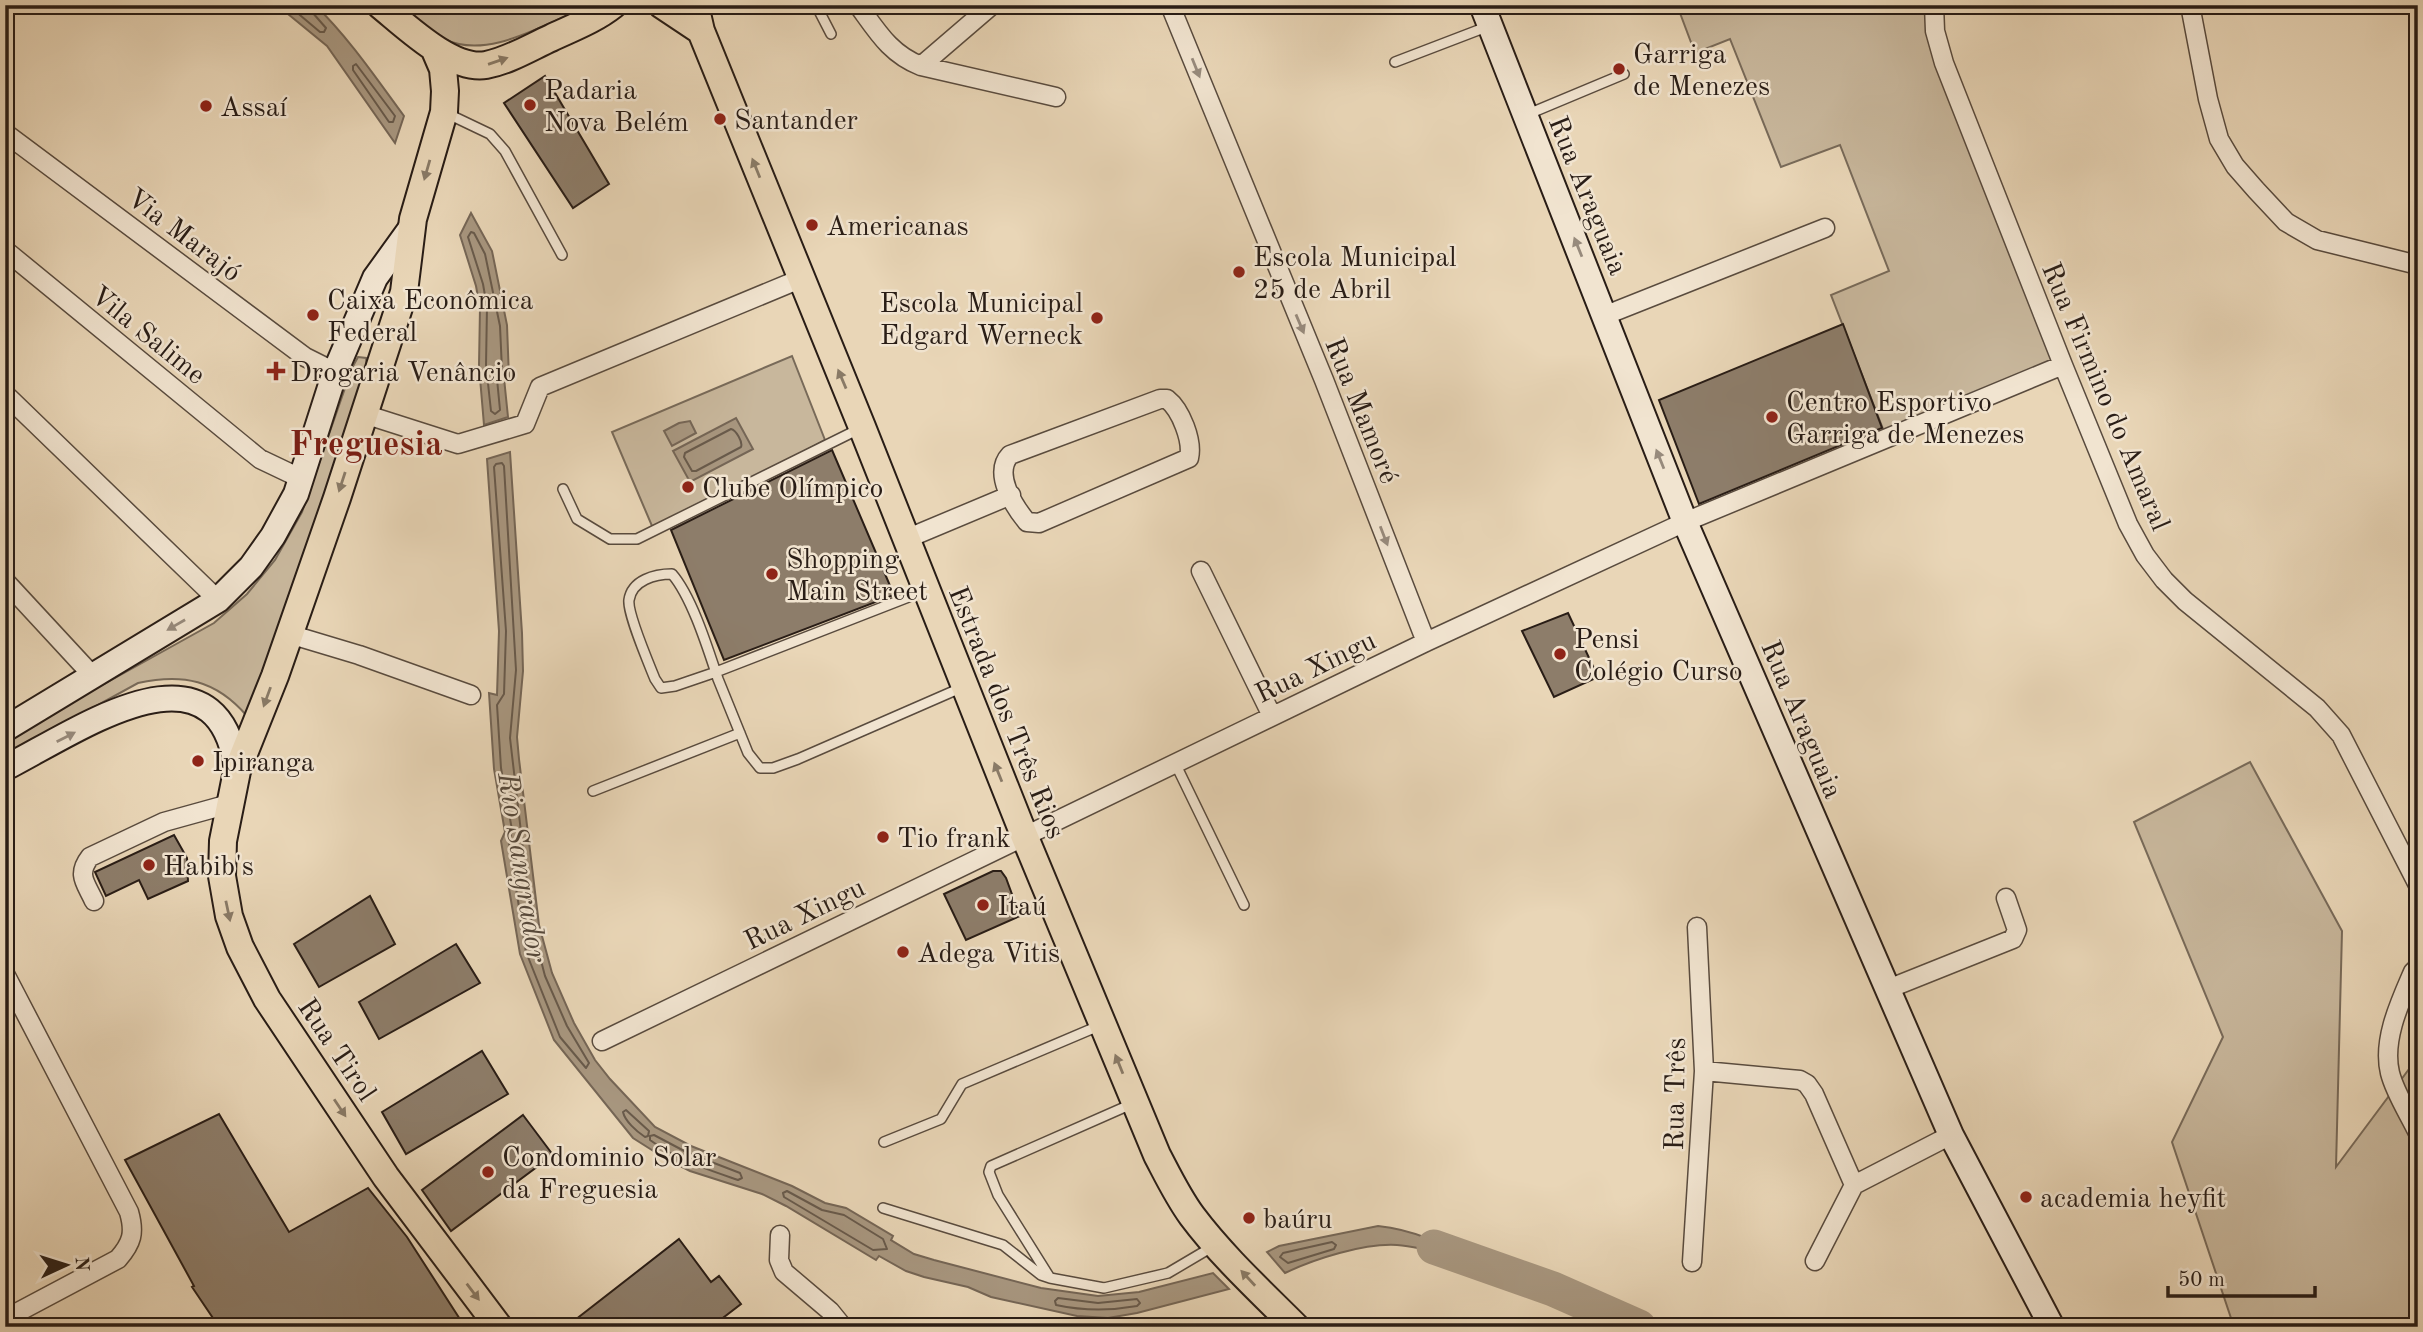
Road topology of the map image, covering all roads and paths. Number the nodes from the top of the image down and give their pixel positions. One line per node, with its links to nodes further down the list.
1 (380, 5): 13 (main road)
2 (613, 5): 13 (main road, one-way to 2)
3 (662, 5): 11 (main road)
4 (816, 5): 12 (lane)
5 (858, 5): 15 (street)
6 (992, 5): 15 (street)
7 (1170, 5): 43 (street, Rua Mamoré, one-way to 43)
8 (1934, 5): 28 (street, Rua Firmino do Amaral)
9 (2190, 5): 25 (street)
10 (1486, 15): 14 (lane); 19 (street, Rua Araguaia)
11 (698, 18): 26 (main road, Estrada dos Três Rios, one-way to 11)
12 (831, 33)
13 (434, 48): 18 (main road, Rua Tirol)
14 (1395, 62)
15 (921, 66): 17 (street)
16 (1624, 74): 19 (lane)
17 (1056, 97)
18 (444, 112): 21 (main road, Rua Tirol, one-way to 21); 24 (lane)
19 (1525, 115): 27 (street, Rua Araguaia, one-way to 19)
20 (5, 133): 29 (street, Via Marajó)
21 (411, 228): 29 (street); 31 (main road, Rua Tirol)
22 (1825, 228): 27 (street)
23 (5, 250): 33 (street, Vila Salime)
24 (562, 255)
25 (2418, 265)
26 (800, 279): 31 (street); 32 (main road, Estrada dos Três Rios, one-way to 26)
27 (1606, 316): 36 (street, Rua Araguaia, one-way to 27)
28 (2063, 365): 36 (street, Rua Xingu); 57 (street, Rua Firmino do Amaral)
29 (335, 372): 33 (street)
30 (5, 394): 41 (street)
31 (364, 414): 42 (main road, Rua Tirol, one-way to 42)
32 (862, 427): 34 (lane); 37 (main road, Estrada dos Três Rios)
33 (302, 478): 41 (street)
34 (563, 489)
35 (1011, 495): 35 (street); 37 (street)
36 (1685, 522): 43 (street, Rua Xingu); 64 (street, Rua Araguaia)
37 (906, 539): 40 (main road, Estrada dos Três Rios)
38 (1201, 571): 48 (street)
39 (5, 581): 45 (street)
40 (925, 590): 44 (lane); 46 (main road, Estrada dos Três Rios)
41 (218, 600): 45 (street, one-way to 45)
42 (289, 634): 47 (street); 53 (main road, Rua Tirol, one-way to 53)
43 (1426, 642): 48 (street, Rua Xingu)
44 (716, 673): 44 (lane); 50 (lane)
45 (92, 675): 49 (street)
46 (964, 687): 50 (lane); 56 (main road, Estrada dos Três Rios, one-way to 46)
47 (471, 695)
48 (1272, 716): 51 (street, Rua Xingu)
49 (5, 729)
50 (740, 733): 54 (lane)
51 (1175, 763): 56 (street, Rua Xingu); 60 (lane)
52 (5, 768): 53 (street, one-way to 53)
53 (237, 771): 55 (main road, Rua Tirol)
54 (593, 791)
55 (229, 804): 59 (street); 80 (main road, Rua Tirol, one-way to 80)
56 (1024, 835): 65 (main road, Estrada dos Três Rios); 66 (street, Rua Xingu)
57 (2418, 885)
58 (2006, 898): 64 (street)
59 (94, 901)
60 (1244, 905)
61 (1697, 927): 67 (street, Rua Três)
62 (2418, 967): 69 (street)
63 (5, 974): 79 (street)
64 (1888, 989): 70 (street, Rua Araguaia)
65 (1102, 1024): 68 (main road, Estrada dos Três Rios, one-way to 65); 71 (lane)
66 (602, 1041)
67 (1704, 1071): 72 (street); 77 (street, Rua Três)
68 (1135, 1103): 75 (main road, Estrada dos Três Rios); 78 (lane)
69 (2418, 1133)
70 (1951, 1135): 72 (street); 83 (street, Rua Araguaia)
71 (884, 1142)
72 (1854, 1185): 76 (street)
73 (883, 1208): 78 (lane)
74 (780, 1235): 81 (street)
75 (1216, 1244): 78 (lane); 82 (main road, Estrada dos Três Rios, one-way to 75)
76 (1815, 1261)
77 (1692, 1262)
78 (1050, 1278)
79 (5, 1319)
80 (499, 1327)
81 (843, 1327)
82 (1296, 1327)
83 (2052, 1327)

